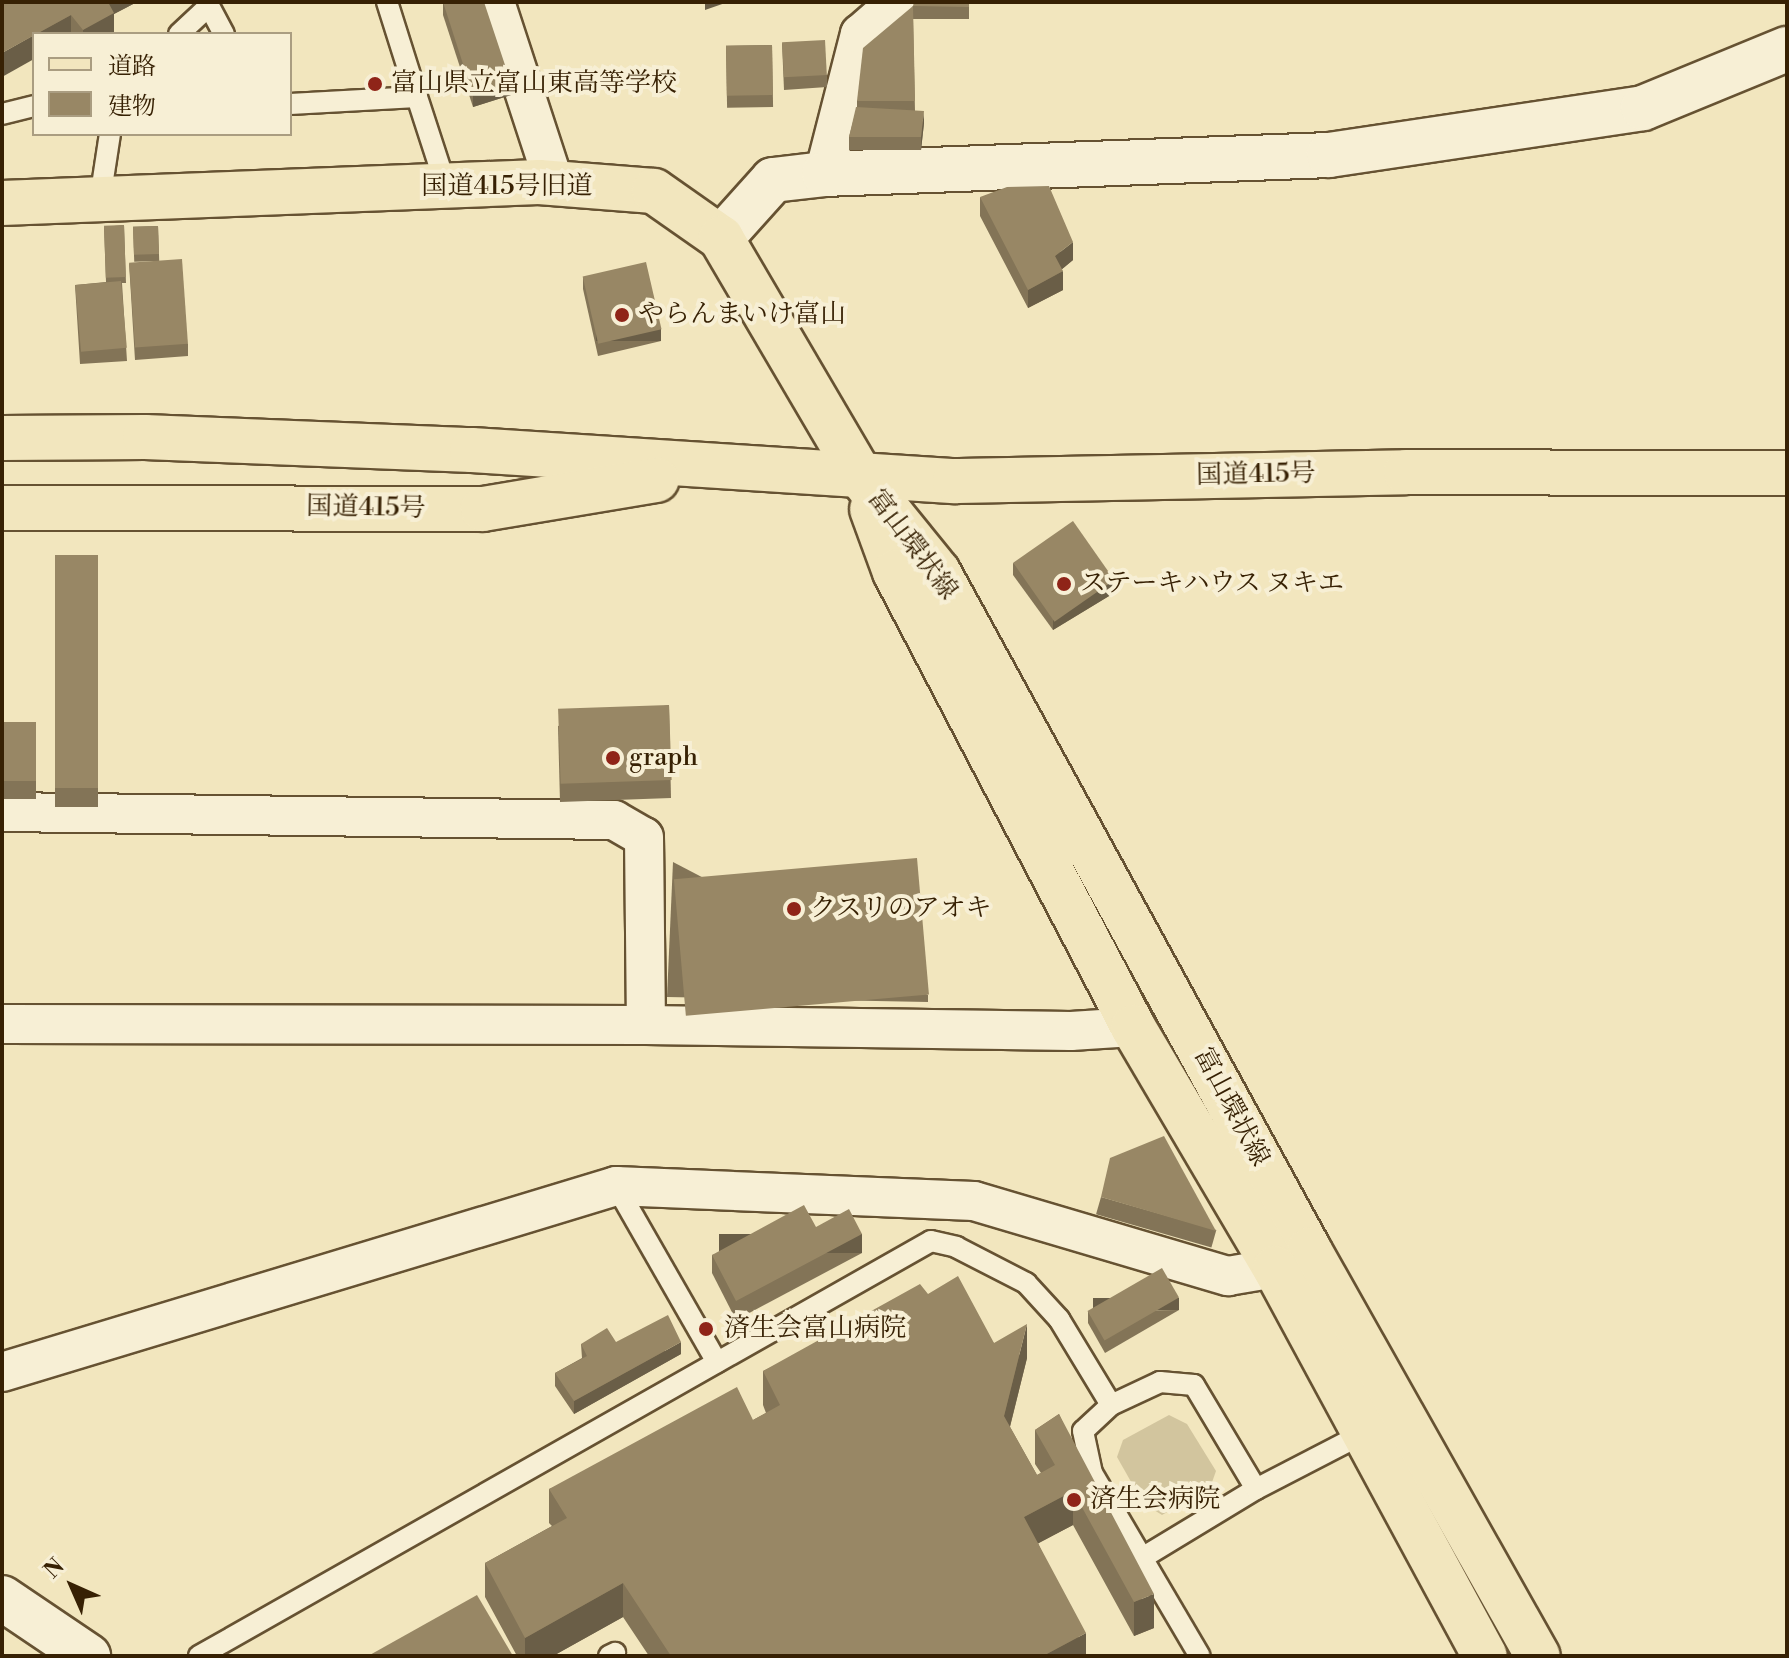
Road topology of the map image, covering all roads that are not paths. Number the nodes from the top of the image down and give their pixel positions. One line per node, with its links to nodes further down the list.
1 (387, 2): 8 (lane)
2 (495, 2): 14 (street)
3 (897, 2): 4 (street)
4 (853, 18): 13 (street)
5 (181, 32): 6 (lane)
6 (223, 32)
7 (1787, 49): 13 (street)
8 (417, 97): 9 (lane); 15 (lane)
9 (292, 104)
10 (32, 106): 11 (lane)
11 (2, 114)
12 (110, 136): 16 (lane)
13 (824, 174): 18 (street)
14 (554, 183): 15 (main road, 国道415号旧道); 18 (main road, 国道415号旧道)
15 (446, 186): 16 (main road, 国道415号旧道)
16 (100, 199): 17 (main road, 国道415号旧道)
17 (2, 203)
18 (721, 238): 22 (main road, 国道415号旧道)
19 (2, 438): 20 (main road, 国道415号)
20 (726, 468): 22 (main road, 国道415号); 23 (main road, 国道415号)
21 (1787, 473): 22 (main road, 国道415号)
22 (861, 477): 27 (main road, 富山環状線); 29 (main road, 富山環状線)
23 (2, 508)
24 (2, 812): 26 (street)
25 (2, 1024): 26 (street)
26 (646, 1025): 27 (street)
27 (1133, 1027): 29 (main road, 富山環状線)
28 (616, 1186): 29 (street); 30 (lane); 31 (street)
29 (1292, 1259): 33 (main road, 富山環状線); 41 (main road, 富山環状線)
30 (717, 1362): 32 (lane); 38 (lane)
31 (2, 1372)
32 (1111, 1405): 34 (lane); 35 (lane)
33 (1364, 1433): 34 (lane); 40 (main road, 富山環状線)
34 (1256, 1489): 35 (lane)
35 (1142, 1558): 39 (lane)
36 (2, 1598): 37 (street)
37 (88, 1656)
38 (199, 1656)
39 (1200, 1656)
40 (1485, 1656)
41 (1538, 1656)

